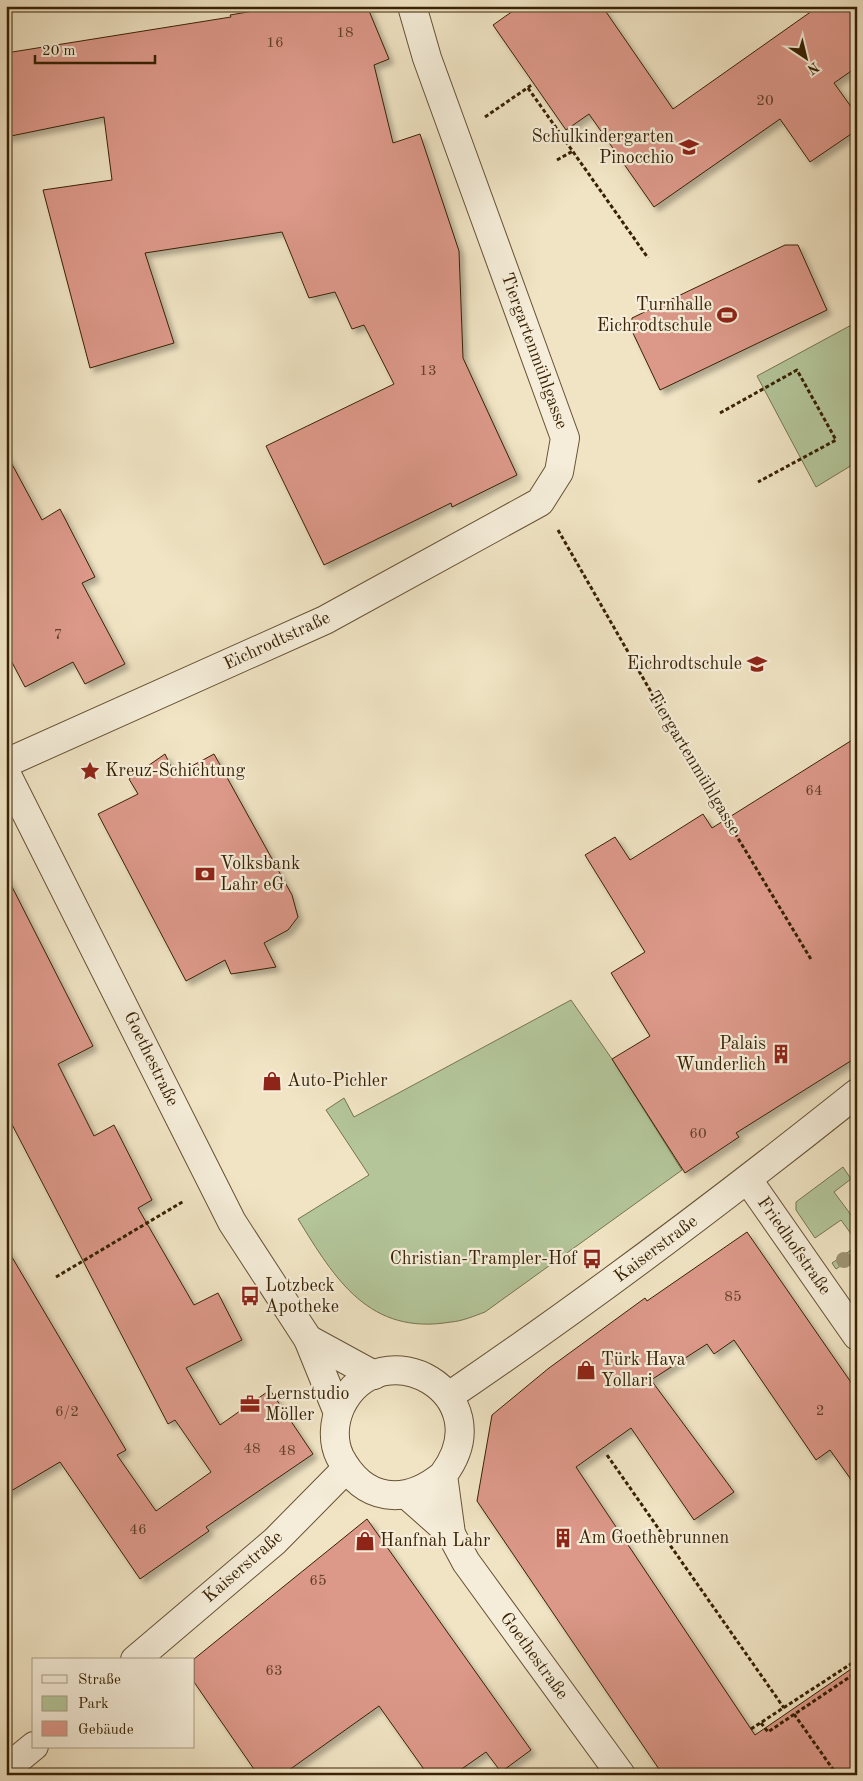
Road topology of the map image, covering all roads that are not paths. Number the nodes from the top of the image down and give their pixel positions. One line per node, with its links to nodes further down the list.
1 (412, 6): 2 (street, Tiergartenmühlgasse)
2 (540, 502): 3 (street, Eichrodtstraße)
3 (6, 764)
4 (6, 773): 8 (street, Goethestraße)
5 (857, 1093): 6 (street, Kaiserstraße)
6 (748, 1180): 7 (street, Friedhofstraße); 10 (street, Kaiserstraße)
7 (857, 1336)
8 (308, 1338): 9 (street, Goethestraße); 11 (street, Goethestraße)
9 (374, 1374): 10 (street, Goethestraße); 11 (street, Goethestraße)
10 (449, 1396): 13 (street, Goethestraße)
11 (338, 1412): 12 (street, Goethestraße)
12 (346, 1469): 14 (street, Goethestraße); 16 (street, Kaiserstraße)
13 (443, 1475): 14 (street, Goethestraße); 15 (street, Goethestraße)
14 (406, 1495): 15 (street, Goethestraße)
15 (451, 1534): 19 (street, Goethestraße)
16 (137, 1658)
17 (32, 1748): 18 (street)
18 (6, 1769)
19 (621, 1775)

